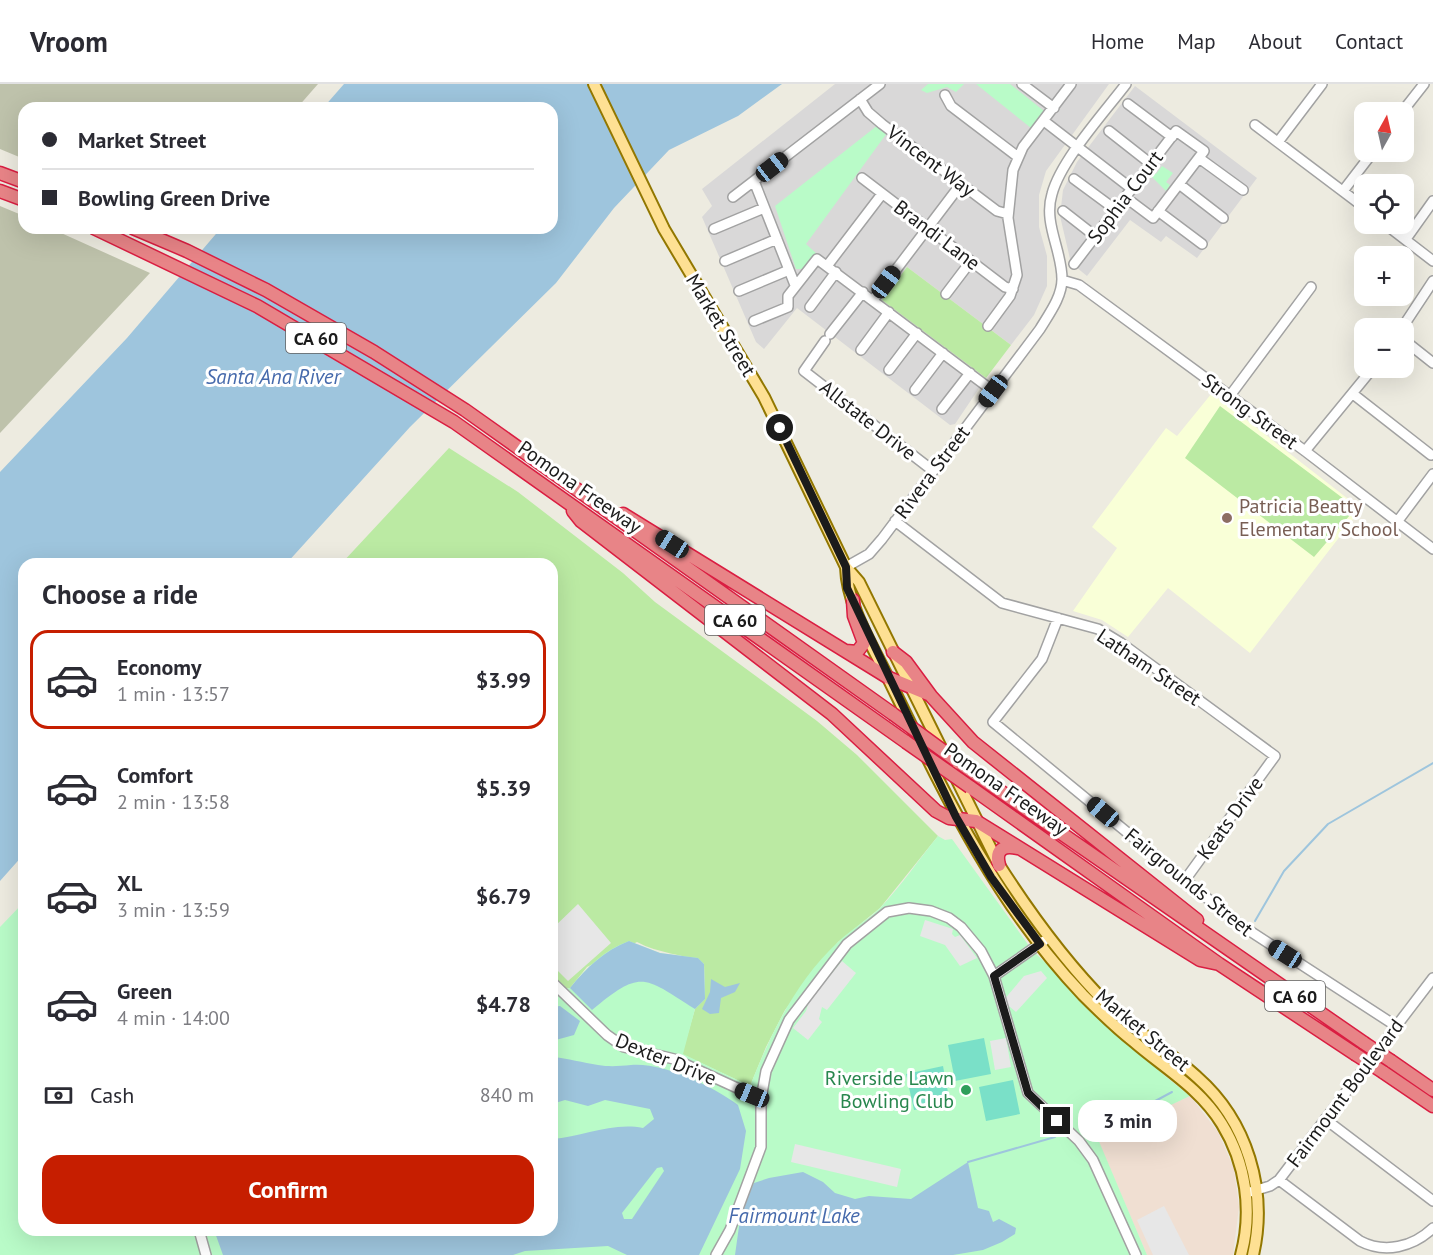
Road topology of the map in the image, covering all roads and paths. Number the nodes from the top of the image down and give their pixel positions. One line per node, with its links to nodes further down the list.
1 (594, 84): 98 (main road, Market Street)
2 (880, 84): 9 (street)
3 (1022, 84): 12 (street)
4 (1071, 84): 12 (street)
5 (1126, 84): 18 (street, Rivera Street)
6 (1322, 84): 17 (street)
7 (1424, 84): 10 (street)
8 (945, 96): 19 (street)
9 (860, 99): 27 (street); 28 (street, Vincent Way)
10 (1410, 102)
11 (1128, 104): 16 (street)
12 (1054, 108): 13 (street)
13 (1044, 122): 18 (street); 19 (street)
14 (1255, 125): 17 (street)
15 (1109, 131): 22 (street)
16 (1174, 134): 20 (street); 22 (street, Sophia Court)
17 (1278, 142): 33 (street)
18 (1078, 149): 30 (street); 62 (street, Rivera Street)
19 (1018, 157): 44 (street)
20 (1199, 158): 29 (street); 31 (street)
21 (1366, 162): 33 (street)
22 (1151, 164): 30 (street, Sophia Court)
23 (0, 173): 26 (highway)
24 (862, 178): 34 (street, Brandi Lane)
25 (1074, 179): 41 (street)
26 (18, 180)
27 (754, 181): 35 (street); 40 (street)
28 (962, 184): 44 (street, Vincent Way); 47 (street)
29 (1179, 184): 43 (street); 45 (street)
30 (1132, 189): 36 (street, Sophia Court)
31 (1244, 190)
32 (0, 191): 37 (highway)
33 (1343, 192): 38 (street)
34 (882, 194): 47 (street, Brandi Lane); 59 (street)
35 (733, 197)
36 (1125, 197): 41 (street, Sophia Court); 43 (street)
37 (18, 198)
38 (1354, 200)
39 (1433, 201): 53 (street)
40 (764, 208): 46 (street); 52 (street)
41 (1116, 210): 51 (street, Sophia Court)
42 (1063, 211): 51 (street)
43 (1158, 211): 54 (street)
44 (1008, 214): 66 (street)
45 (1223, 218)
46 (714, 229)
47 (927, 229): 56 (street, Brandi Lane); 70 (street)
48 (107, 234): 94 (highway, Pomona Freeway / CA 60)
49 (147, 234): 93 (highway, Pomona Freeway / CA 60)
50 (1399, 234): 53 (street)
51 (1095, 236): 58 (street, Sophia Court)
52 (777, 239): 55 (street); 60 (street)
53 (1406, 239): 57 (street)
54 (1202, 244)
55 (725, 261)
56 (971, 261): 66 (street, Brandi Lane); 69 (street)
57 (1433, 261)
58 (1074, 264)
59 (827, 266): 61 (street); 64 (street)
60 (789, 270): 64 (street); 67 (street)
61 (836, 272): 68 (street); 71 (street)
62 (1062, 280): 85 (street, Rivera Street); 87 (street, Strong Street)
63 (1433, 281): 73 (street)
64 (795, 285): 74 (street)
65 (1311, 287): 87 (street)
66 (1013, 289): 75 (street)
67 (739, 291)
68 (863, 292): 70 (street); 91 (street, Allstate Drive)
69 (946, 294)
70 (873, 300): 72 (street)
71 (810, 307)
72 (889, 312): 76 (street); 78 (street)
73 (1409, 318)
74 (754, 321)
75 (988, 326)
76 (916, 333): 79 (street); 81 (street)
77 (1414, 348): 80 (street)
78 (861, 350)
79 (943, 353): 82 (street); 84 (street)
80 (1433, 363)
81 (889, 370)
82 (970, 373): 85 (street); 88 (street)
83 (1365, 378): 86 (street)
84 (915, 390)
85 (993, 391): 91 (street, Rivera Street)
86 (1353, 394): 89 (street); 90 (street)
87 (1229, 397): 89 (street, Strong Street)
88 (942, 409)
89 (1305, 451): 96 (street, Strong Street)
90 (1431, 455)
91 (932, 470): 95 (street, Rivera Street)
92 (1433, 474): 96 (street)
93 (577, 489): 101 (highway); 113 (highway, Pomona Freeway / CA 60, bridge)
94 (563, 498): 107 (highway); 114 (highway, Pomona Freeway / CA 60, bridge)
95 (895, 521): 98 (street, Rivera Street); 100 (street, Latham Street)
96 (1397, 522): 97 (street, Strong Street)
97 (1433, 549)
98 (846, 567): 99 (main road, Market Street); 102 (main road, Market Street)
99 (853, 600): 101 (highway); 103 (main road, Market Street)
100 (1058, 618): 106 (street, Latham Street); 111 (street, Fairgrounds Street)
101 (846, 651): 103 (highway)
102 (893, 652): 104 (main road, Market Street); 105 (highway)
103 (889, 678): 104 (highway); 107 (main road, Market Street)
104 (910, 687): 105 (highway); 108 (main road, Market Street)
105 (931, 696): 113 (highway)
106 (1275, 756): 111 (street, Keats Drive)
107 (956, 817): 108 (highway); 112 (main road, Market Street)
108 (976, 821): 109 (highway); 110 (main road, Market Street)
109 (1021, 849): 110 (highway); 114 (highway)
110 (999, 865): 112 (main road, Market Street)
111 (1185, 880): 118 (street, Fairgrounds Street)
112 (1045, 940): 115 (street); 124 (main road, Market Street)
113 (1227, 950): 119 (highway, Pomona Freeway / CA 60, bridge)
114 (1219, 964): 121 (highway, Pomona Freeway / CA 60, bridge)
115 (994, 976): 120 (street); 130 (street)
116 (1433, 978): 118 (street, Fairmount Boulevard)
117 (558, 988): 120 (street, Dexter Drive)
118 (1396, 1026): 122 (street, Fairmount Boulevard)
119 (1433, 1090)
120 (761, 1099): 129 (street)
121 (1433, 1106)
122 (1325, 1119): 123 (street, Fairmount Boulevard); 125 (street)
123 (1279, 1180): 124 (street, Fairmount Boulevard); 126 (street)
124 (1251, 1191): 131 (main road, Market Street); 132 (main road, Market Street)
125 (1433, 1201)
126 (1433, 1228)
127 (201, 1236): 128 (street)
128 (206, 1255)
129 (716, 1255)
130 (1136, 1255)
131 (1240, 1255)
132 (1253, 1255)

